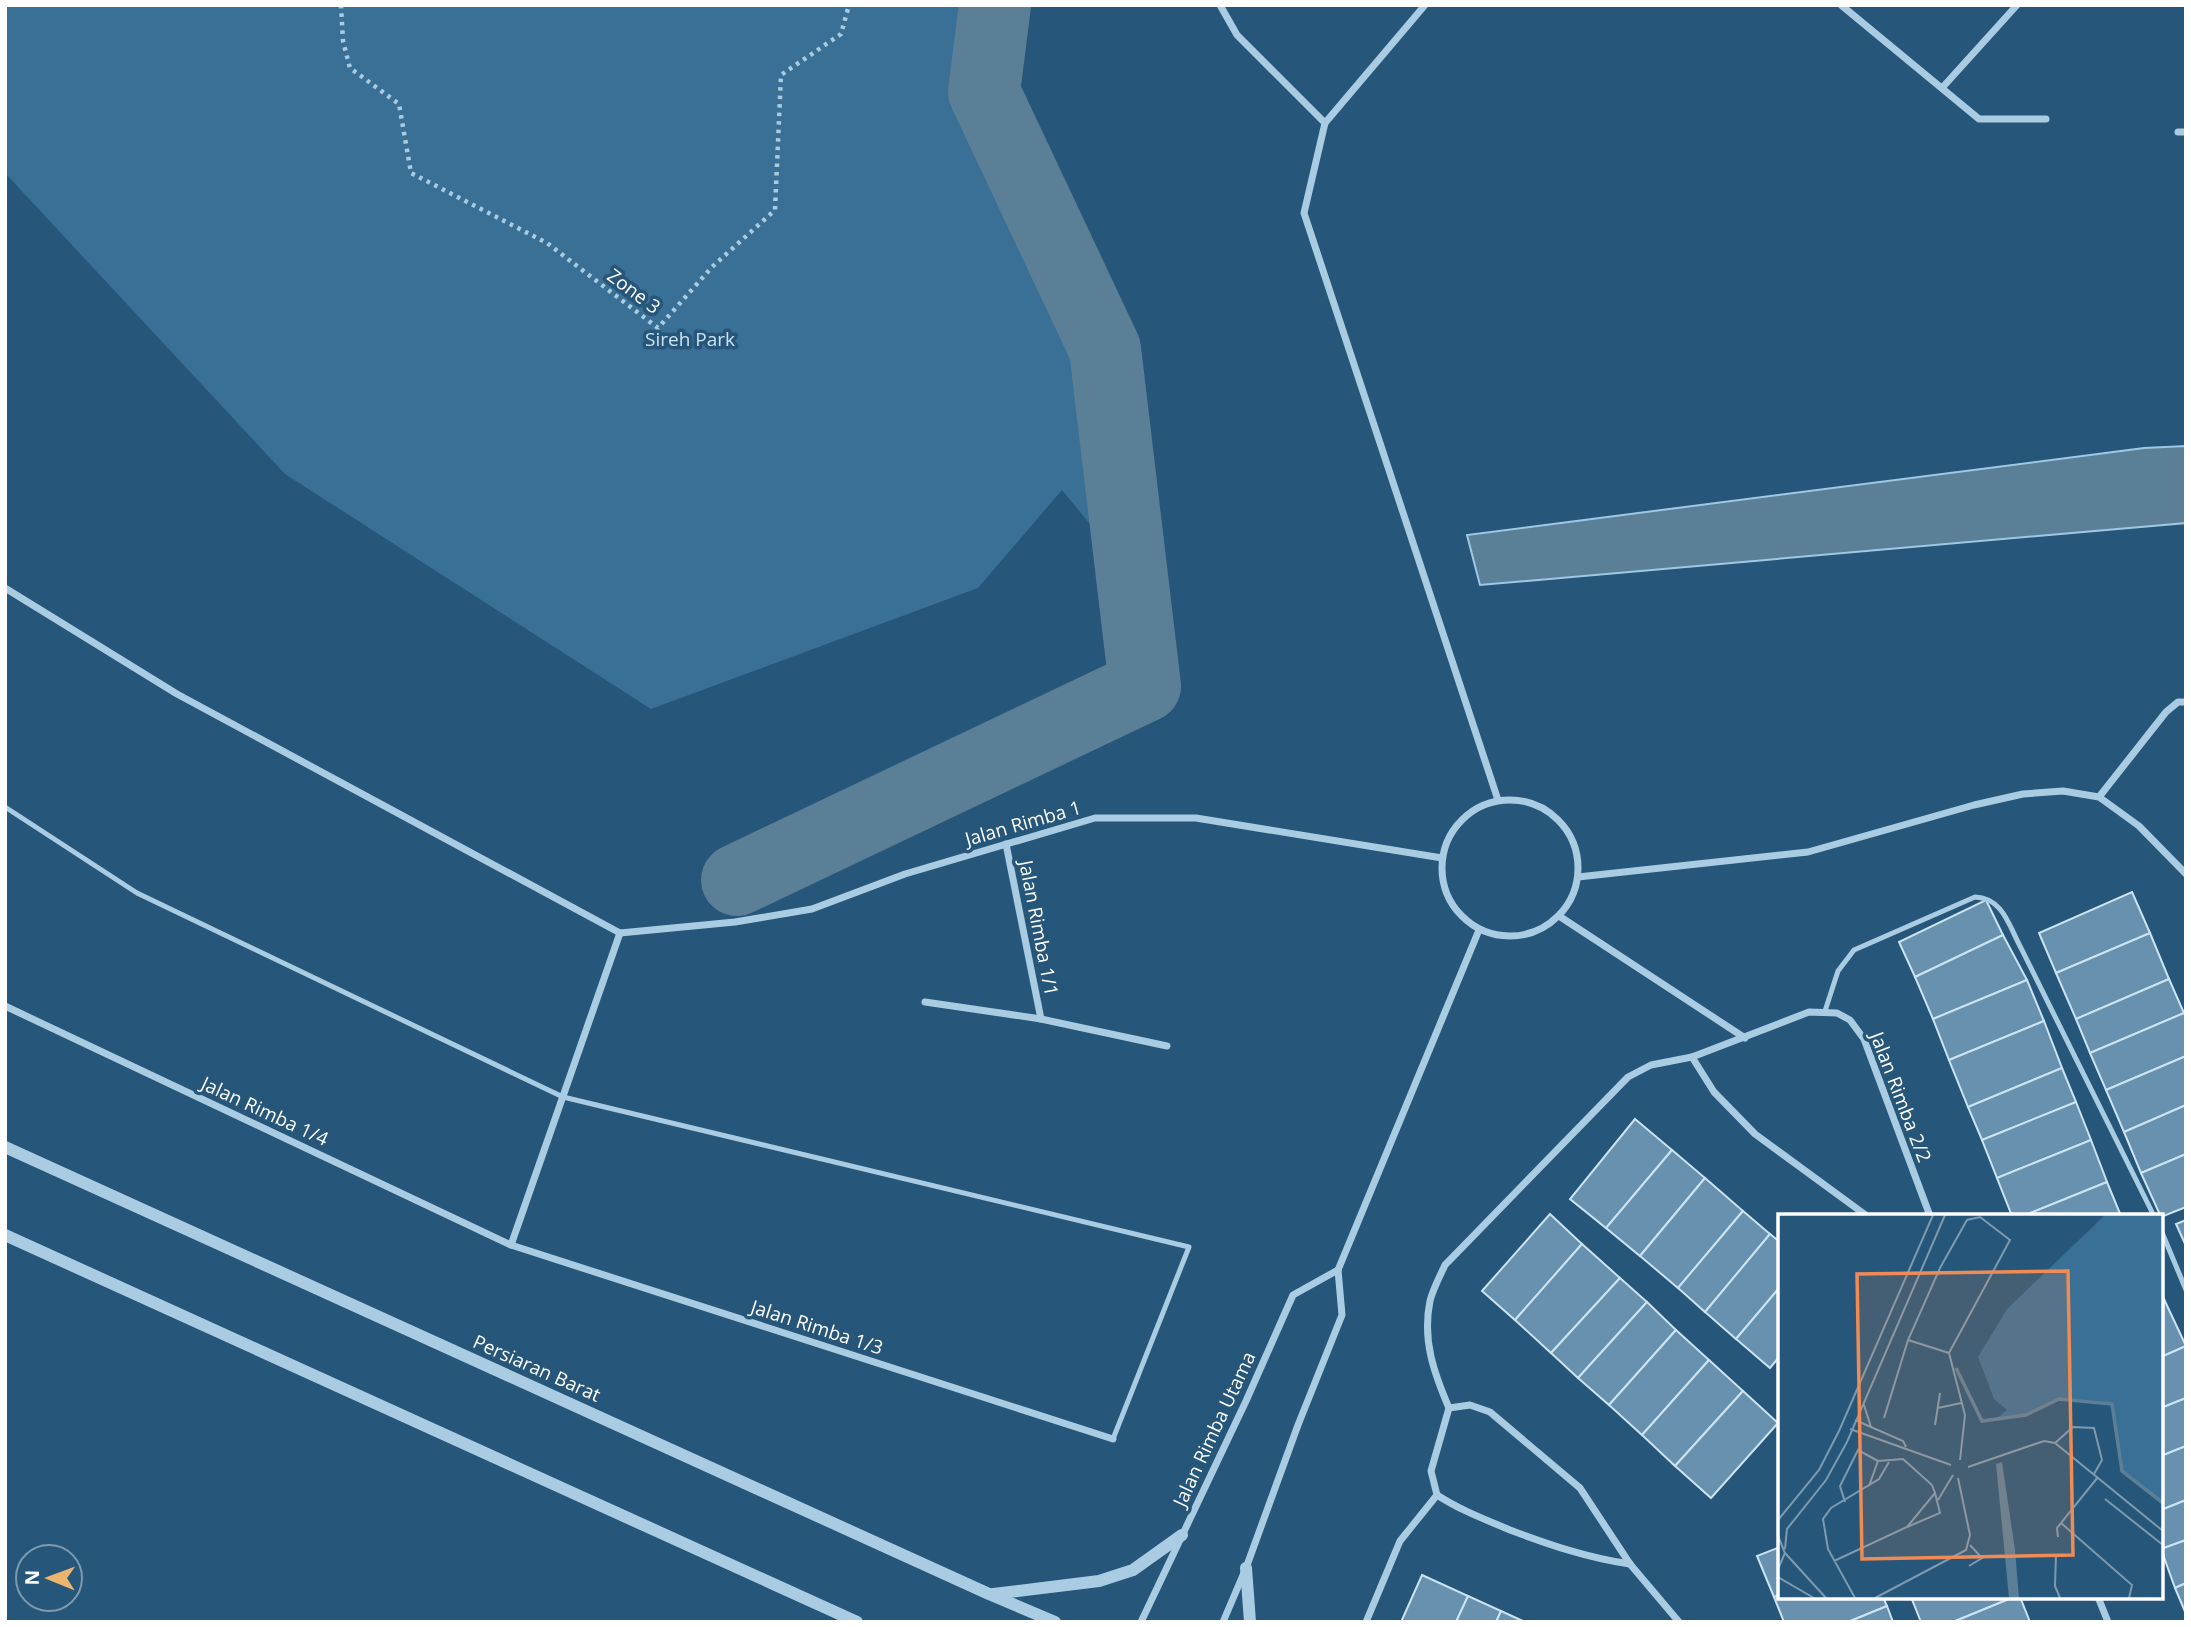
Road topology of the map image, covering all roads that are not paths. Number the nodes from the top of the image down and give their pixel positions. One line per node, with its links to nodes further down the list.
1 (1220, 5): 7 (street)
2 (1425, 5): 7 (street)
3 (1841, 5): 5 (street)
4 (2017, 5): 5 (street)
5 (1942, 88): 6 (street)
6 (2046, 119)
7 (1325, 122): 11 (street)
8 (5, 588): 19 (street)
9 (2186, 702): 10 (street)
10 (2099, 797): 15 (street); 16 (street)
11 (1498, 800): 14 (street); 16 (street)
12 (5, 807): 27 (lane)
13 (1006, 844): 14 (street, Jalan Rimba 1); 19 (street, Jalan Rimba 1); 23 (street, Jalan Rimba 1/1)
14 (1442, 858): 18 (street)
15 (2186, 874)
16 (1578, 877): 17 (street)
17 (1559, 916): 18 (street); 24 (street)
18 (1479, 930): 35 (street)
19 (620, 933): 27 (street)
20 (925, 1002): 23 (street, Jalan Rimba 1/1)
21 (5, 1006): 34 (street, Jalan Rimba 1/4)
22 (1825, 1011): 24 (street); 30 (street, Jalan Rimba 2/2); 31 (lane)
23 (1041, 1019): 25 (street, Jalan Rimba 1/1)
24 (1745, 1038): 26 (street)
25 (1167, 1046)
26 (1692, 1058): 29 (street); 37 (street)
27 (563, 1097): 34 (street); 38 (lane)
28 (5, 1147): 43 (street, Persiaran Barat)
29 (1864, 1214)
30 (1929, 1214)
31 (2153, 1214)
32 (5, 1235): 45 (street)
33 (2163, 1235): 36 (lane)
34 (511, 1245): 38 (street, Jalan Rimba 1/3)
35 (1338, 1270): 40 (street, Jalan Rimba Utama); 42 (street)
36 (2186, 1290)
37 (1449, 1408): 39 (street); 41 (street)
38 (1113, 1439)
39 (1437, 1494): 41 (street); 50 (street)
40 (1182, 1535): 43 (street); 47 (street, Jalan Rimba Utama)
41 (1630, 1564): 51 (street)
42 (1246, 1568): 48 (street); 49 (street)
43 (989, 1594): 46 (street, Persiaran Barat)
44 (2099, 1599): 52 (street)
45 (857, 1622)
46 (1055, 1622)
47 (1141, 1622)
48 (1223, 1622)
49 (1250, 1622)
50 (1366, 1622)
51 (1679, 1622)
52 (2108, 1622)

